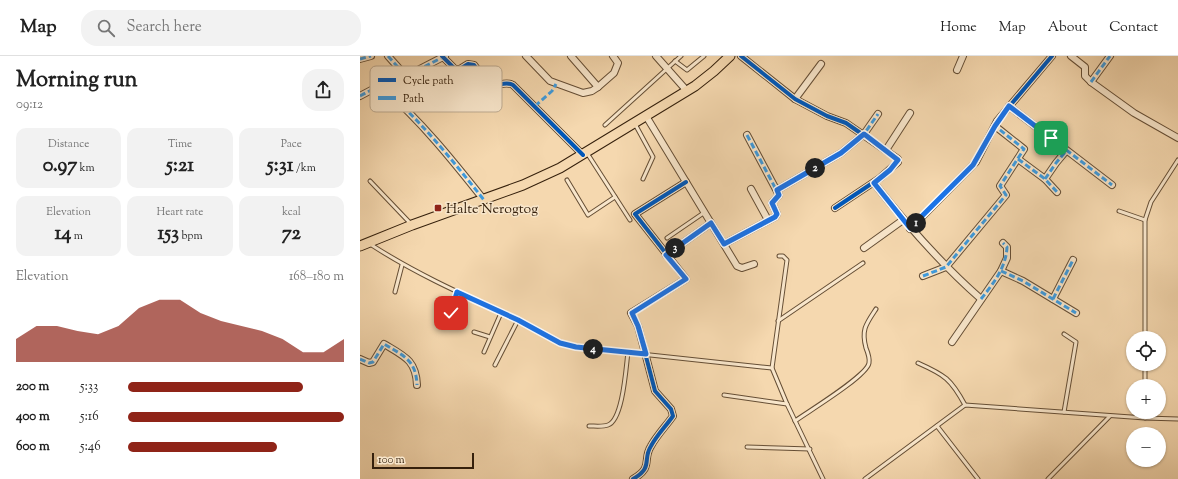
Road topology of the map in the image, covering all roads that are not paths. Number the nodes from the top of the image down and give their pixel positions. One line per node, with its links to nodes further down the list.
1 (371, 56): 16 (street)
2 (388, 56): 19 (street)
3 (443, 56): 20 (street); 21 (street)
4 (526, 56): 28 (street)
5 (571, 56): 28 (street)
6 (613, 56): 28 (street)
7 (656, 56): 24 (street)
8 (681, 56): 17 (lane)
9 (704, 56): 17 (lane)
10 (730, 56): 30 (main road)
11 (741, 56): 32 (street)
12 (963, 56): 25 (street)
13 (1052, 56): 33 (street)
14 (1071, 56): 26 (street)
15 (1110, 56): 26 (street)
16 (360, 59)
17 (676, 61): 24 (lane)
18 (821, 64): 32 (street)
19 (396, 66)
20 (424, 66)
21 (452, 66)
22 (465, 66): 23 (street)
23 (475, 66)
24 (667, 68): 30 (street); 38 (lane)
25 (957, 70)
26 (1091, 82): 43 (street)
27 (502, 83): 46 (street)
28 (598, 87)
29 (370, 91): 31 (street)
30 (687, 91): 37 (main road)
31 (360, 96)
32 (795, 99): 41 (street)
33 (1009, 106): 40 (street); 45 (street)
34 (409, 112): 60 (street)
35 (910, 113): 44 (street)
36 (878, 114): 41 (street)
37 (646, 116): 39 (main road); 53 (street)
38 (605, 124)
39 (635, 124): 46 (main road); 49 (lane)
40 (995, 126): 47 (street); 70 (street)
41 (864, 134): 44 (street); 57 (street)
42 (746, 135): 57 (street)
43 (1178, 138)
44 (886, 150): 54 (street)
45 (1066, 151): 50 (street); 55 (street)
46 (585, 154): 59 (lane); 60 (main road)
47 (1018, 159): 50 (street); 82 (street)
48 (1178, 160): 67 (lane)
49 (644, 179)
50 (1045, 179): 58 (street)
51 (567, 180): 59 (lane)
52 (370, 181): 69 (lane)
53 (686, 182): 63 (street); 76 (street)
54 (874, 183): 61 (street); 66 (street)
55 (1112, 185)
56 (751, 189): 65 (street)
57 (777, 190): 65 (street)
58 (1057, 192)
59 (615, 197): 64 (lane)
60 (484, 200): 69 (main road)
61 (835, 208)
62 (1119, 211): 67 (lane)
63 (705, 212): 68 (street); 71 (lane)
64 (630, 220)
65 (768, 220): 74 (street)
66 (903, 220): 70 (street); 75 (street)
67 (1145, 220): 95 (lane)
68 (711, 223): 74 (street); 76 (street)
69 (412, 225): 72 (main road)
70 (910, 228): 82 (street)
71 (666, 238)
72 (362, 243): 81 (lane)
73 (1003, 243): 83 (street)
74 (724, 244): 80 (street)
75 (864, 248)
76 (666, 255): 102 (street)
77 (779, 256): 93 (lane)
78 (1073, 260): 88 (street)
79 (863, 263): 93 (lane)
80 (754, 264)
81 (402, 265): 85 (lane); 86 (lane)
82 (946, 267): 84 (street); 87 (street)
83 (1001, 271): 87 (street); 88 (street)
84 (923, 276)
85 (395, 292)
86 (457, 292): 90 (lane); 94 (lane)
87 (981, 299): 99 (street)
88 (1053, 299): 91 (street)
89 (876, 309): 116 (lane)
90 (501, 313): 92 (lane); 98 (lane)
91 (1076, 313)
92 (518, 320): 101 (lane); 105 (lane)
93 (778, 321): 106 (lane)
94 (447, 323)
95 (1144, 331)
96 (474, 332): 98 (lane)
97 (1064, 334): 111 (lane)
98 (490, 337): 100 (lane)
99 (952, 342)
100 (484, 352)
101 (628, 352): 102 (lane); 117 (lane)
102 (646, 354): 106 (lane); 121 (street)
103 (360, 359): 107 (street)
104 (918, 363): 110 (lane)
105 (495, 365)
106 (772, 368): 109 (lane)
107 (417, 385)
108 (724, 395): 109 (lane)
109 (787, 404): 116 (lane)
110 (965, 406): 111 (lane); 118 (lane)
111 (1064, 412): 112 (lane)
112 (1110, 416): 113 (lane); 125 (lane)
113 (1126, 417)
114 (1166, 419): 115 (lane)
115 (1178, 419)
116 (795, 421): 120 (lane)
117 (589, 426)
118 (937, 426): 123 (lane); 124 (lane)
119 (747, 447): 120 (lane)
120 (810, 449): 122 (lane)
121 (633, 479)
122 (823, 479)
123 (865, 479)
124 (978, 479)
125 (1048, 479)

